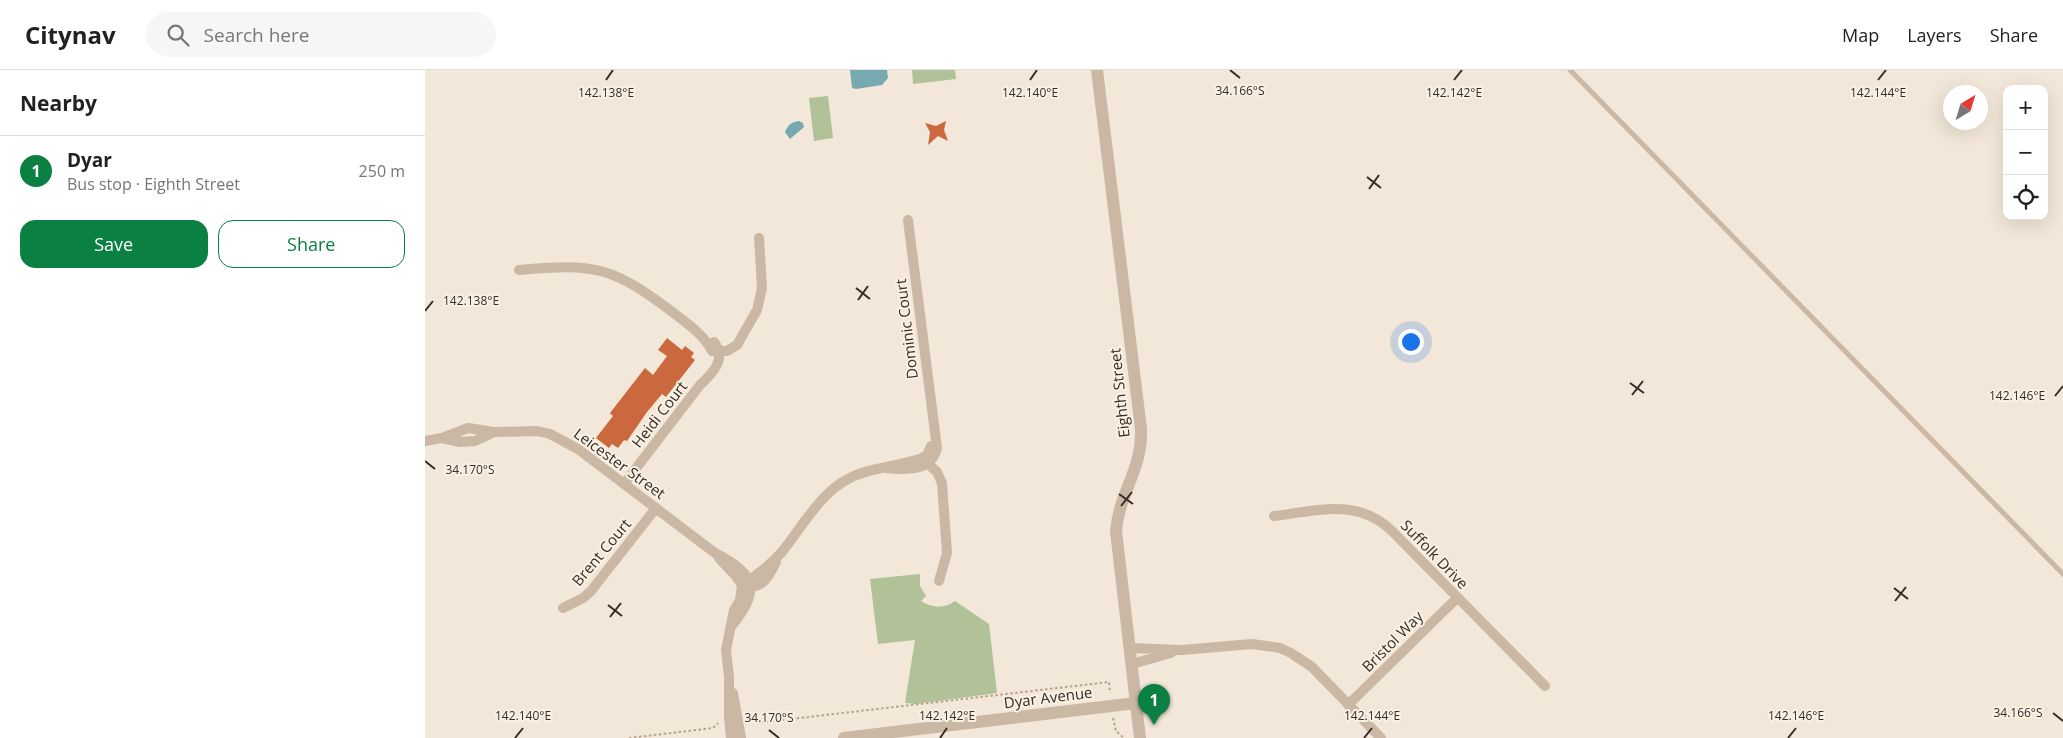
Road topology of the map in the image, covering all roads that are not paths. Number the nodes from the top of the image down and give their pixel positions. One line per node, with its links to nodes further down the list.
1 (1097, 70): 17 (street, Eighth Street)
2 (1570, 70): 12 (lane)
3 (908, 220): 8 (street, Dominic Court)
4 (759, 238): 6 (street)
5 (519, 270): 6 (street)
6 (716, 350): 9 (street, Heidi Court)
7 (425, 441): 9 (street, Leicester Street)
8 (925, 462): 13 (street); 14 (street)
9 (624, 484): 10 (street, Leicester Street)
10 (656, 508): 14 (street, Leicester Street); 16 (street, Brent Court)
11 (1274, 516): 15 (street, Suffolk Drive)
12 (2063, 574)
13 (939, 581)
14 (747, 584): 23 (street)
15 (1457, 598): 20 (street, Suffolk Drive); 22 (street, Bristol Way)
16 (563, 608)
17 (1130, 648): 18 (street); 19 (street, Eighth Street)
18 (1182, 650): 19 (street); 22 (street)
19 (1132, 664): 21 (street, Eighth Street)
20 (1545, 686)
21 (1136, 703): 28 (street, Dyar Avenue); 29 (street, Eighth Street)
22 (1348, 705): 24 (street)
23 (733, 716): 25 (street); 26 (street)
24 (1373, 735)
25 (731, 738)
26 (741, 738)
27 (845, 738): 28 (street, Dyar Avenue)
28 (849, 738)
29 (1140, 738)

